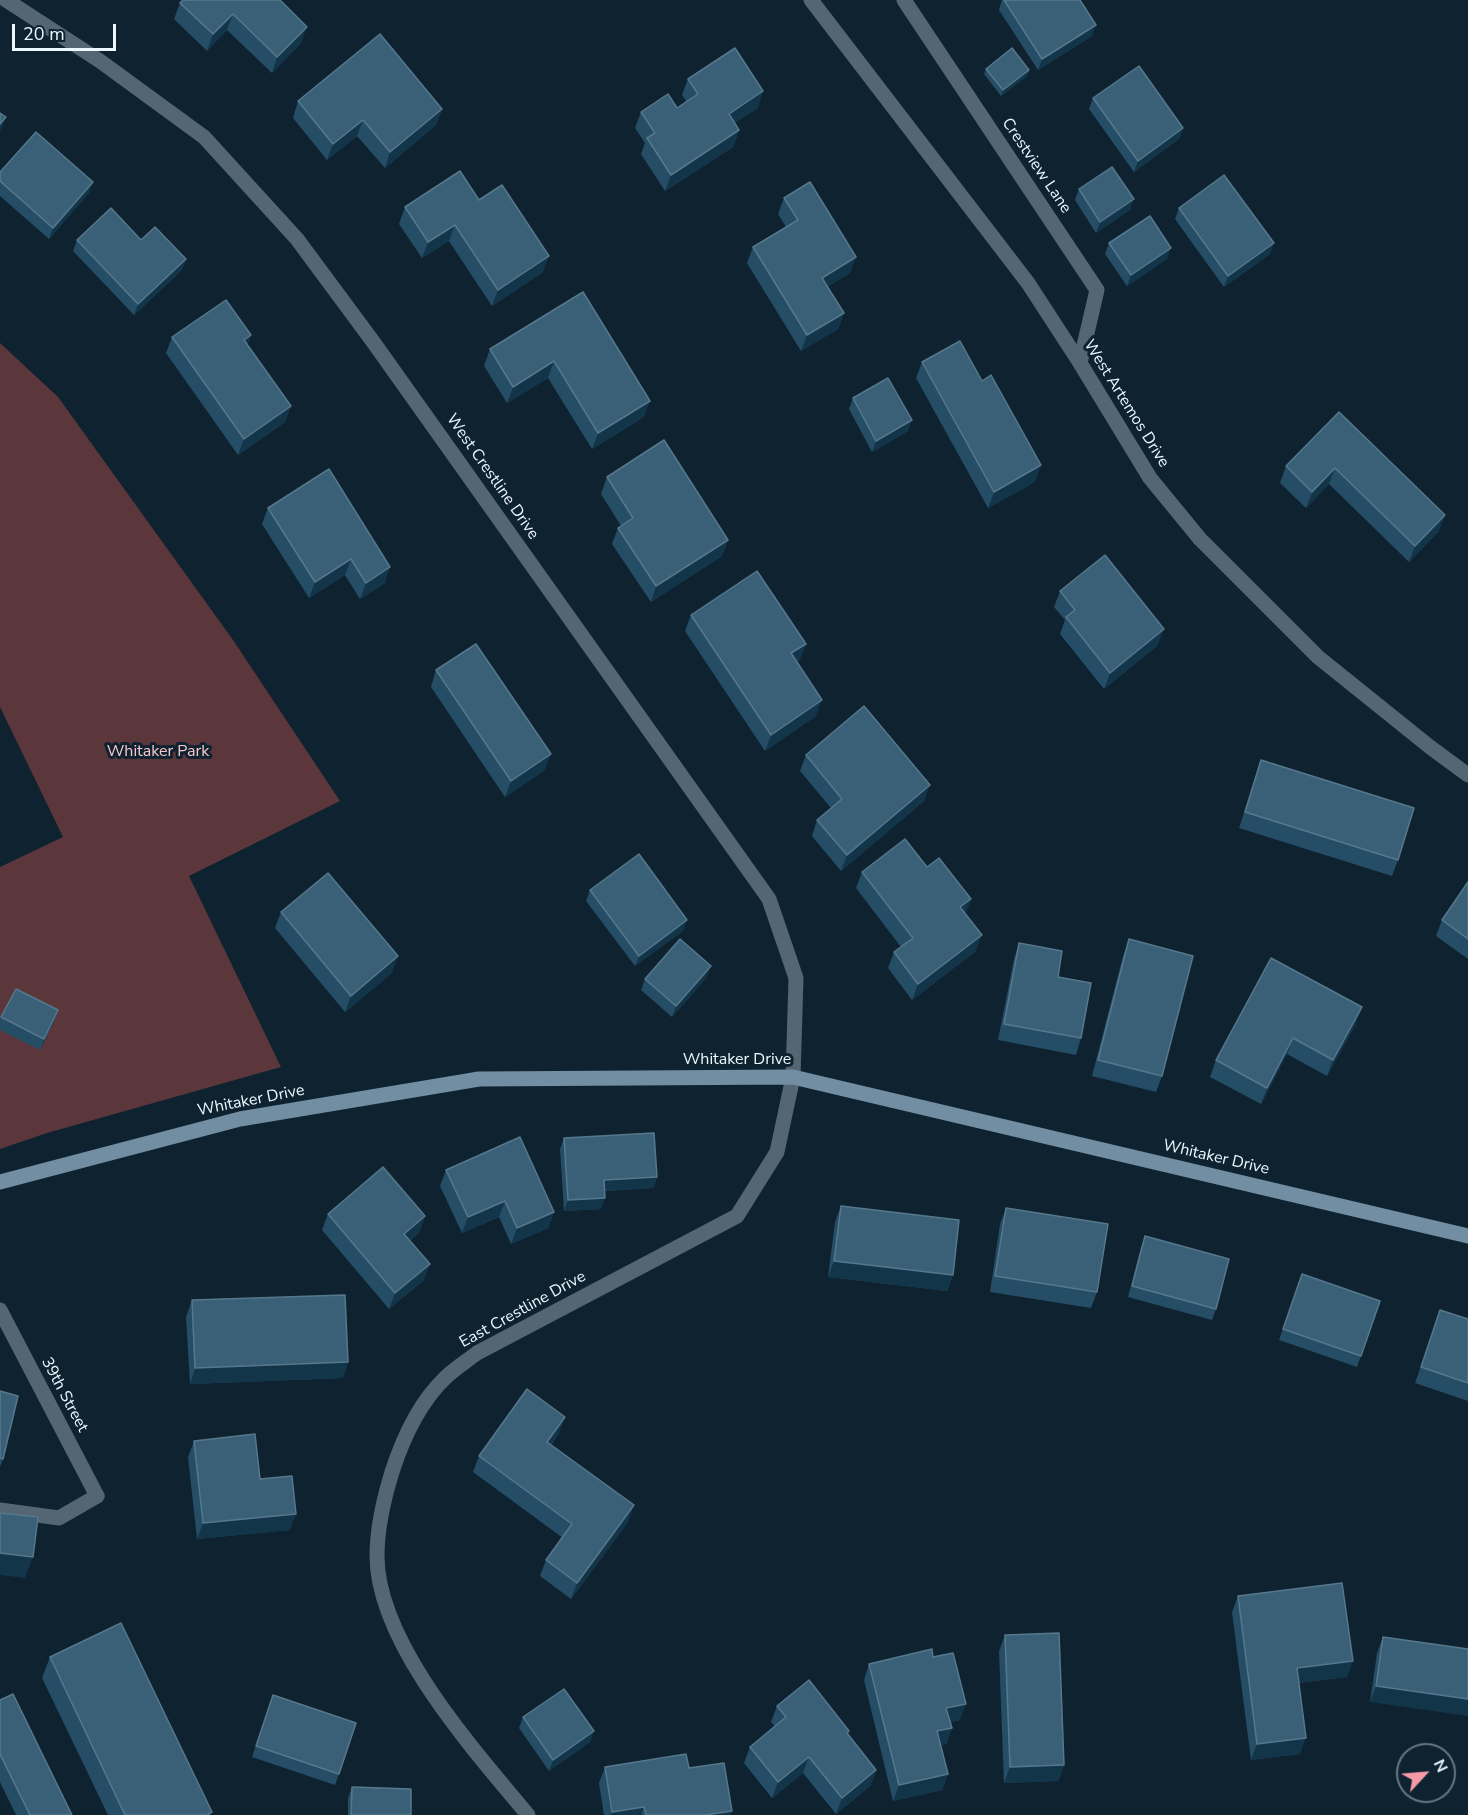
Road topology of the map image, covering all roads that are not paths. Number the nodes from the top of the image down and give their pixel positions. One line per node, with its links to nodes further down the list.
1 (6, 0): 6 (street, West Crestline Drive)
2 (811, 0): 4 (street, West Artemos Drive)
3 (904, 0): 4 (street, Crestview Lane)
4 (1080, 363): 5 (street, West Artemos Drive)
5 (1468, 775)
6 (793, 1077): 7 (street, Whitaker Drive); 8 (street, Whitaker Drive); 11 (street, East Crestline Drive)
7 (0, 1182)
8 (1468, 1236)
9 (0, 1310): 10 (street, 39th Street)
10 (0, 1510)
11 (528, 1815)

